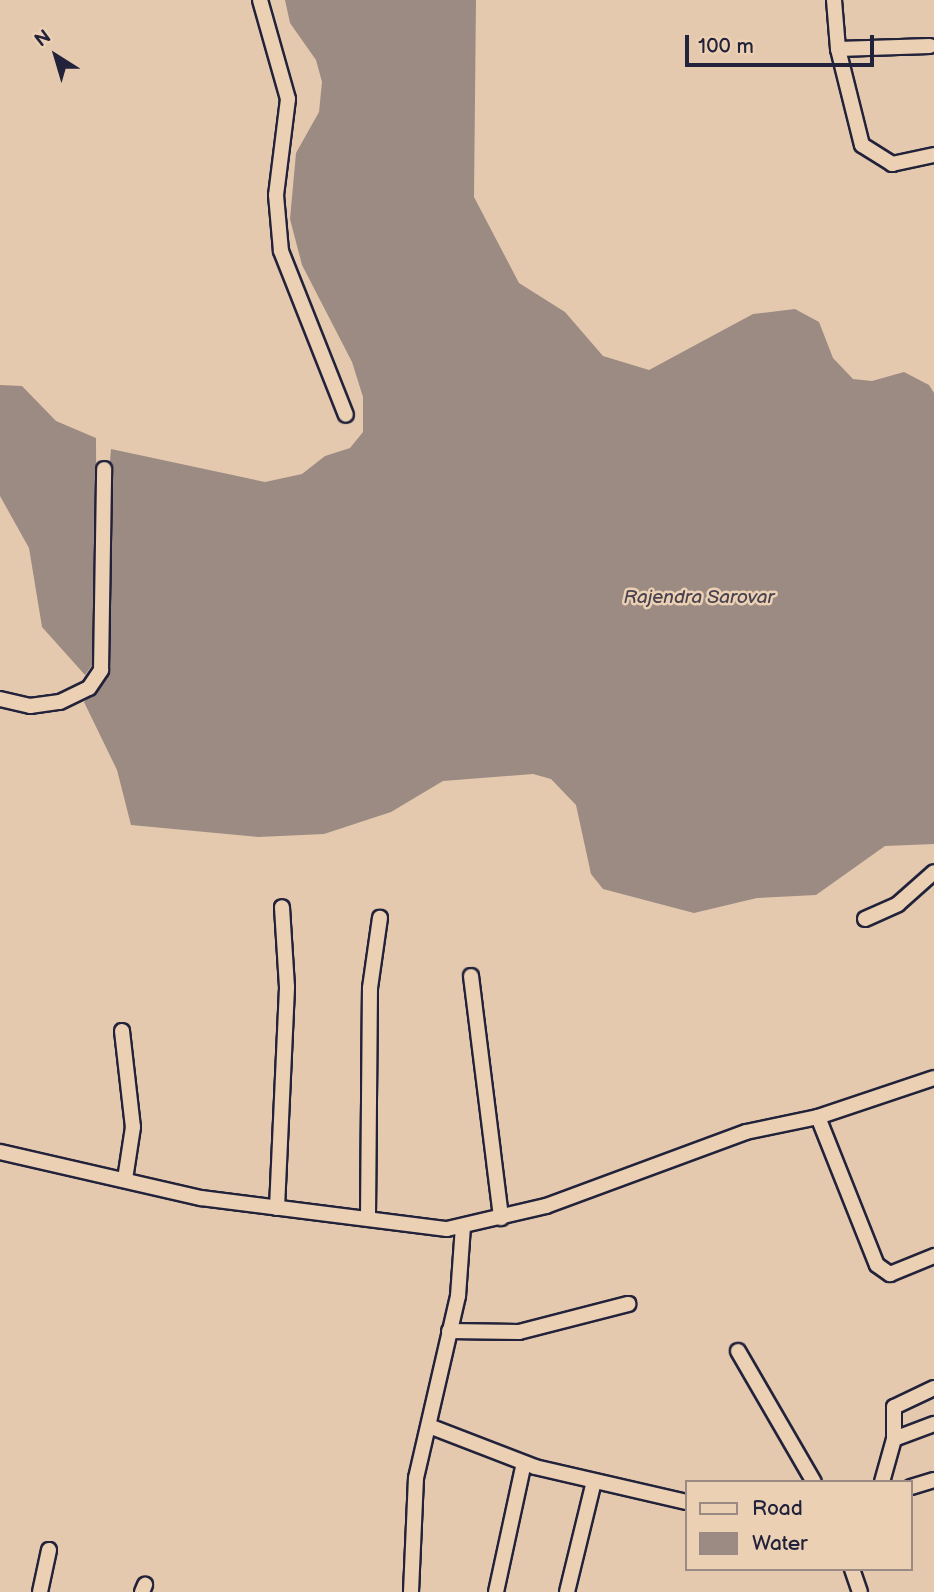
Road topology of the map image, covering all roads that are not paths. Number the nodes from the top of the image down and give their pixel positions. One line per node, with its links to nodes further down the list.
1 (260, 0): 6 (street)
2 (834, 0): 4 (street)
3 (930, 46): 4 (street)
4 (838, 49): 5 (street)
5 (934, 155)
6 (346, 415)
7 (104, 469): 8 (street)
8 (0, 699)
9 (934, 872): 12 (street)
10 (282, 907): 19 (street)
11 (380, 918): 20 (street)
12 (865, 919)
13 (471, 976): 21 (street)
14 (122, 1031): 18 (street)
15 (934, 1078): 16 (street)
16 (818, 1117): 21 (street); 23 (street)
17 (0, 1152): 18 (street)
18 (125, 1179): 19 (street)
19 (277, 1208): 20 (street)
20 (368, 1215): 22 (street)
21 (501, 1218): 22 (street)
22 (463, 1227): 25 (street)
23 (934, 1256)
24 (628, 1304): 25 (street)
25 (449, 1331): 29 (street)
26 (738, 1351): 32 (street)
27 (934, 1388): 30 (street)
28 (934, 1424): 30 (street)
29 (429, 1426): 31 (street); 41 (street)
30 (894, 1439): 33 (street)
31 (524, 1463): 35 (street); 42 (street)
32 (813, 1480)
33 (882, 1480)
34 (934, 1480): 36 (street)
35 (594, 1481): 37 (street); 43 (street)
36 (913, 1486)
37 (685, 1502)
38 (49, 1550): 40 (street)
39 (853, 1571): 44 (street)
40 (40, 1592)
41 (411, 1592)
42 (496, 1592)
43 (567, 1592)
44 (860, 1592)

